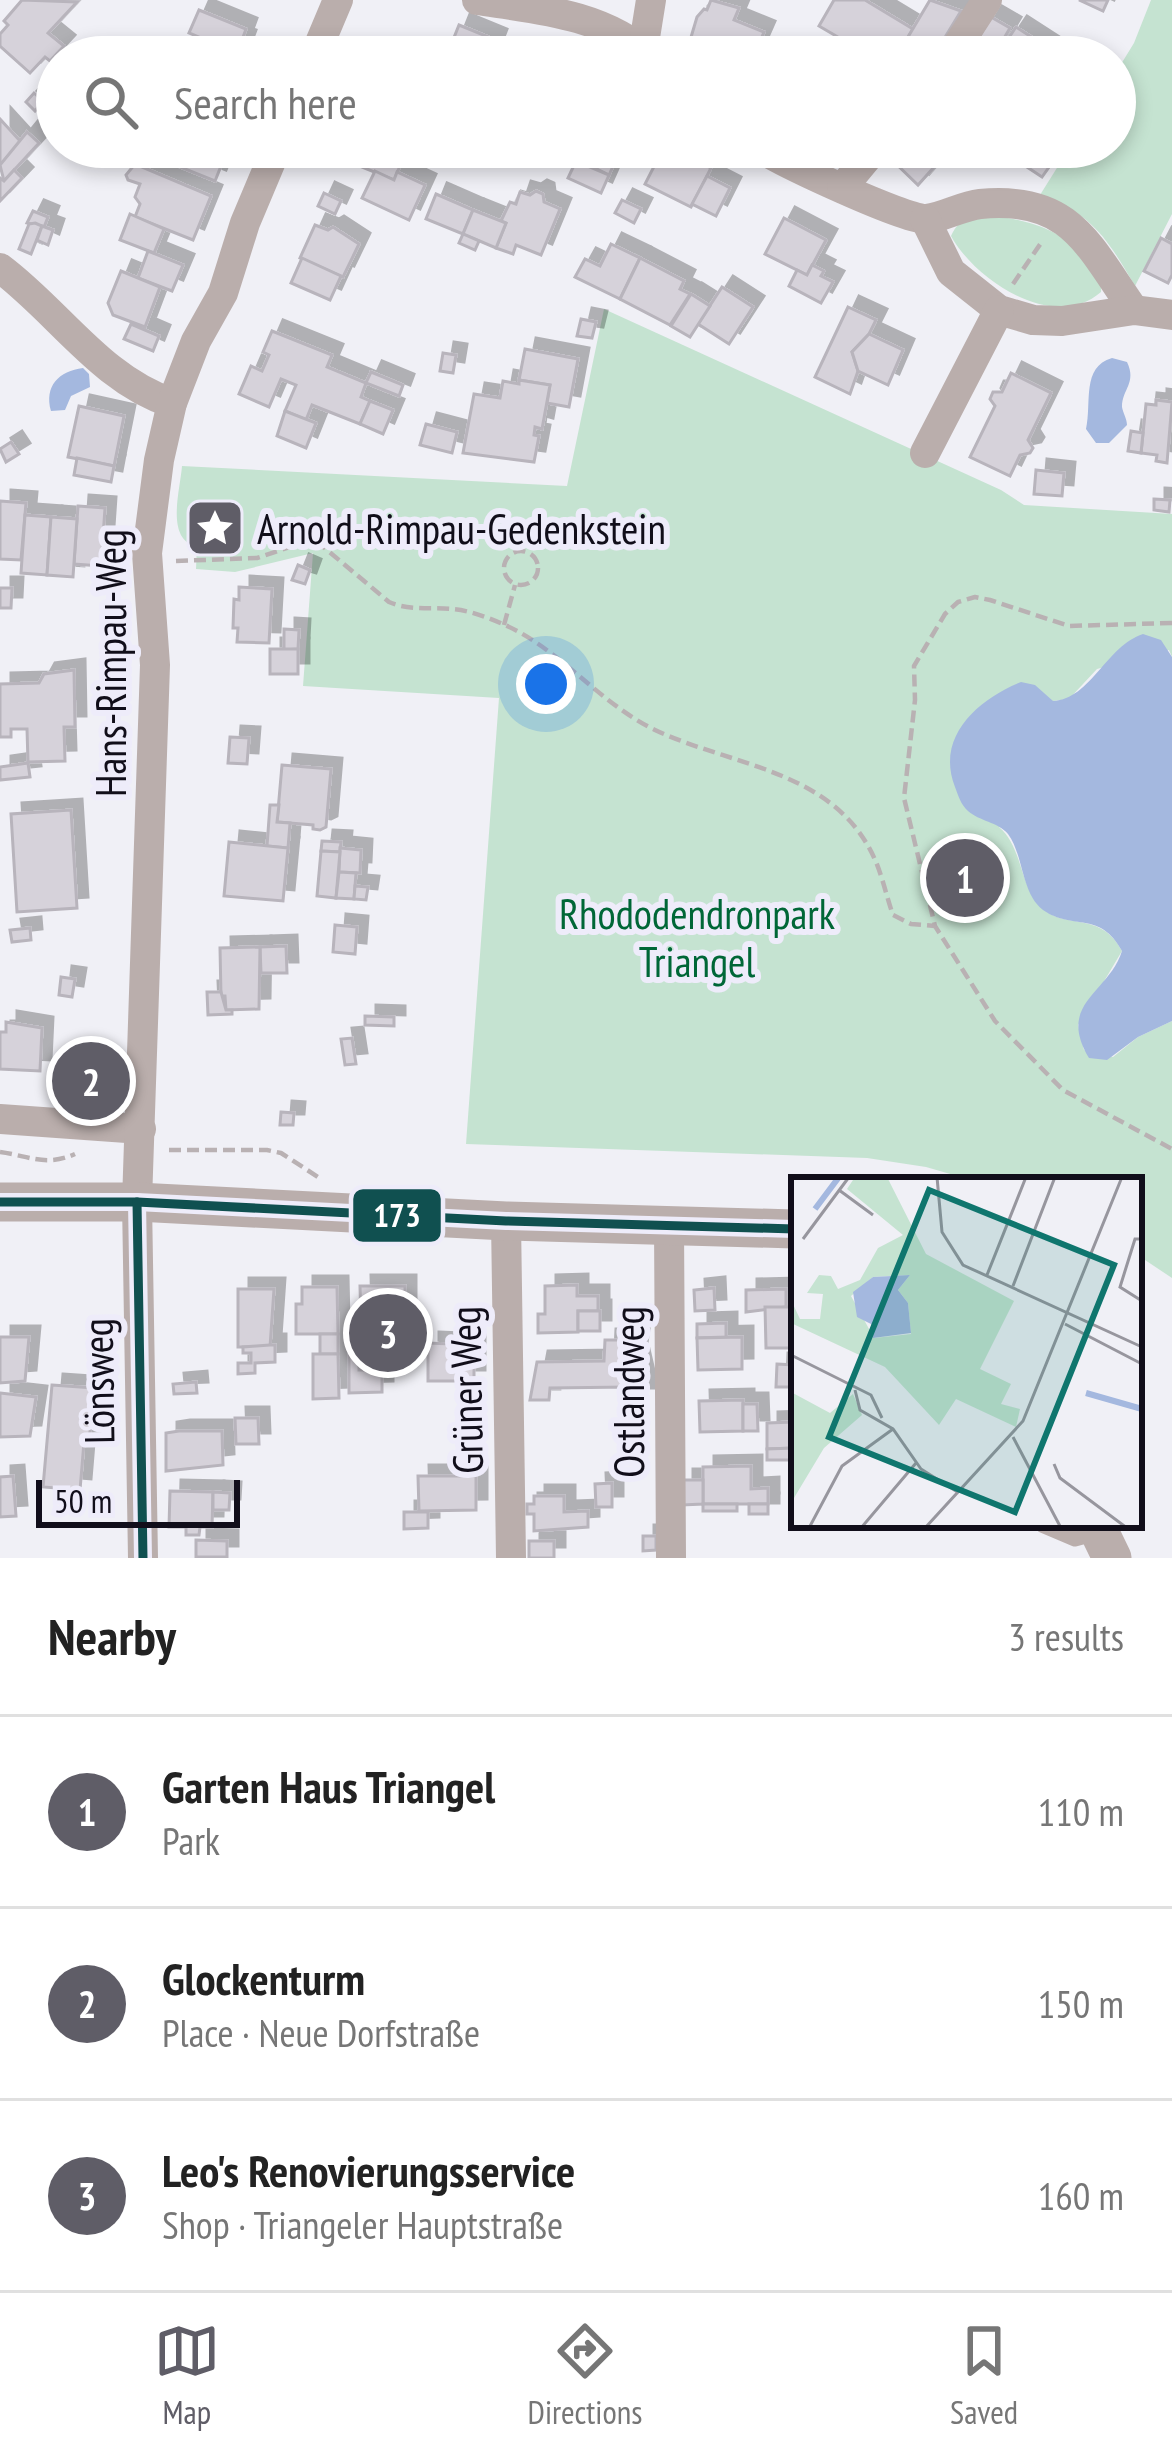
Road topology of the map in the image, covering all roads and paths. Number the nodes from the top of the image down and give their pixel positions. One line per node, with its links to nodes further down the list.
1 (338, 0): 5 (street)
2 (477, 0): 6 (street)
3 (651, 0): 7 (street)
4 (987, 0): 8 (street)
5 (323, 36)
6 (617, 36)
7 (648, 36)
8 (964, 36)
9 (268, 168): 19 (street, Hans-Rimpau-Weg)
10 (796, 168): 12 (street)
11 (859, 168): 12 (street)
12 (842, 188): 14 (street)
13 (1060, 215): 14 (street); 16 (path); 17 (street)
14 (925, 219): 16 (street)
15 (0, 268): 19 (street)
16 (998, 309): 17 (street); 20 (street)
17 (1134, 310): 18 (street)
18 (1172, 315)
19 (172, 403): 21 (street, Hans-Rimpau-Weg)
20 (925, 453)
21 (147, 568): 24 (path); 27 (street, Hans-Rimpau-Weg)
22 (515, 585): 22 (path); 24 (path)
23 (1172, 623): 25 (path)
24 (504, 625): 25 (path)
25 (935, 926): 28 (path)
26 (0, 1119): 27 (street)
27 (142, 1129): 30 (street, Hans-Rimpau-Weg)
28 (1172, 1149)
29 (0, 1202): 30 (street)
30 (137, 1202): 31 (street); 36 (street, Lönsweg)
31 (506, 1221): 32 (street); 37 (street, Grüner Weg)
32 (668, 1225): 33 (street); 38 (street, Ostlandweg)
33 (791, 1229)
34 (1049, 1528): 35 (lane)
35 (1103, 1538)
36 (143, 1558)
37 (511, 1558)
38 (671, 1558)

